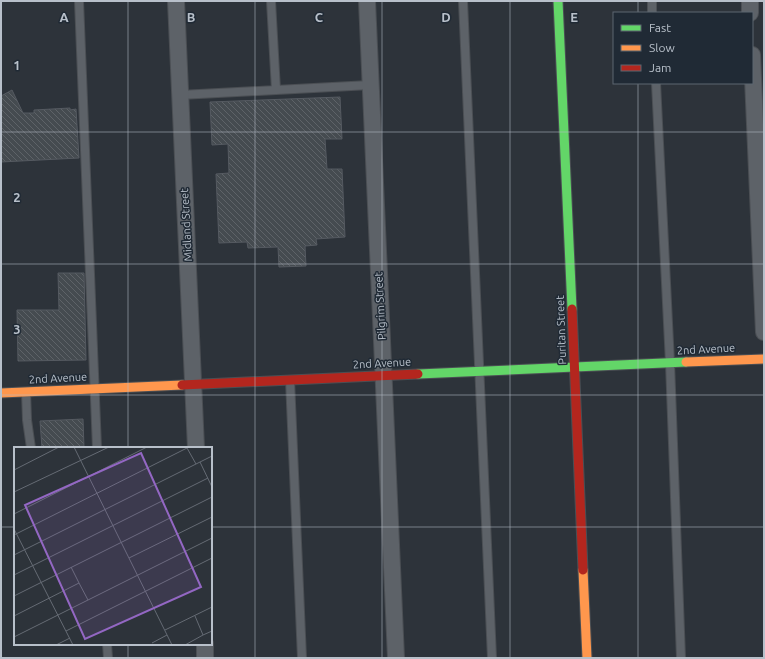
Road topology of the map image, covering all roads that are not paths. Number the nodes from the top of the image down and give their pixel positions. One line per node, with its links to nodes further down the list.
1 (79, 1): 24 (lane)
2 (176, 1): 15 (street, Midland Street)
3 (271, 1): 14 (lane)
4 (367, 1): 13 (street, Pilgrim Street)
5 (463, 1): 20 (lane)
6 (558, 1): 19 (street, Puritan Street)
7 (652, 1): 9 (lane)
8 (750, 1): 10 (street)
9 (652, 12)
10 (750, 12)
11 (753, 78): 16 (street)
12 (656, 84): 18 (lane)
13 (370, 85): 14 (lane); 21 (street, Pilgrim Street)
14 (276, 90): 15 (lane)
15 (180, 95): 23 (street, Midland Street)
16 (764, 332)
17 (764, 358): 18 (street, 2nd Avenue)
18 (670, 363): 19 (street, 2nd Avenue); 38 (lane)
19 (574, 367): 20 (street, 2nd Avenue); 37 (street, Puritan Street)
20 (480, 371): 21 (street, 2nd Avenue); 36 (lane)
21 (383, 375): 22 (street, 2nd Avenue); 35 (street, Pilgrim Street)
22 (290, 380): 23 (street, 2nd Avenue); 34 (lane)
23 (193, 384): 24 (street, 2nd Avenue); 29 (street, Midland Street)
24 (94, 388): 25 (street, 2nd Avenue); 28 (lane)
25 (26, 392): 26 (street, 2nd Avenue); 27 (lane)
26 (1, 393)
27 (31, 447)
28 (97, 447)
29 (196, 447)
30 (107, 645): 32 (lane)
31 (204, 645): 33 (street)
32 (108, 658)
33 (205, 658)
34 (302, 658)
35 (396, 658)
36 (492, 658)
37 (587, 658)
38 (681, 658)

